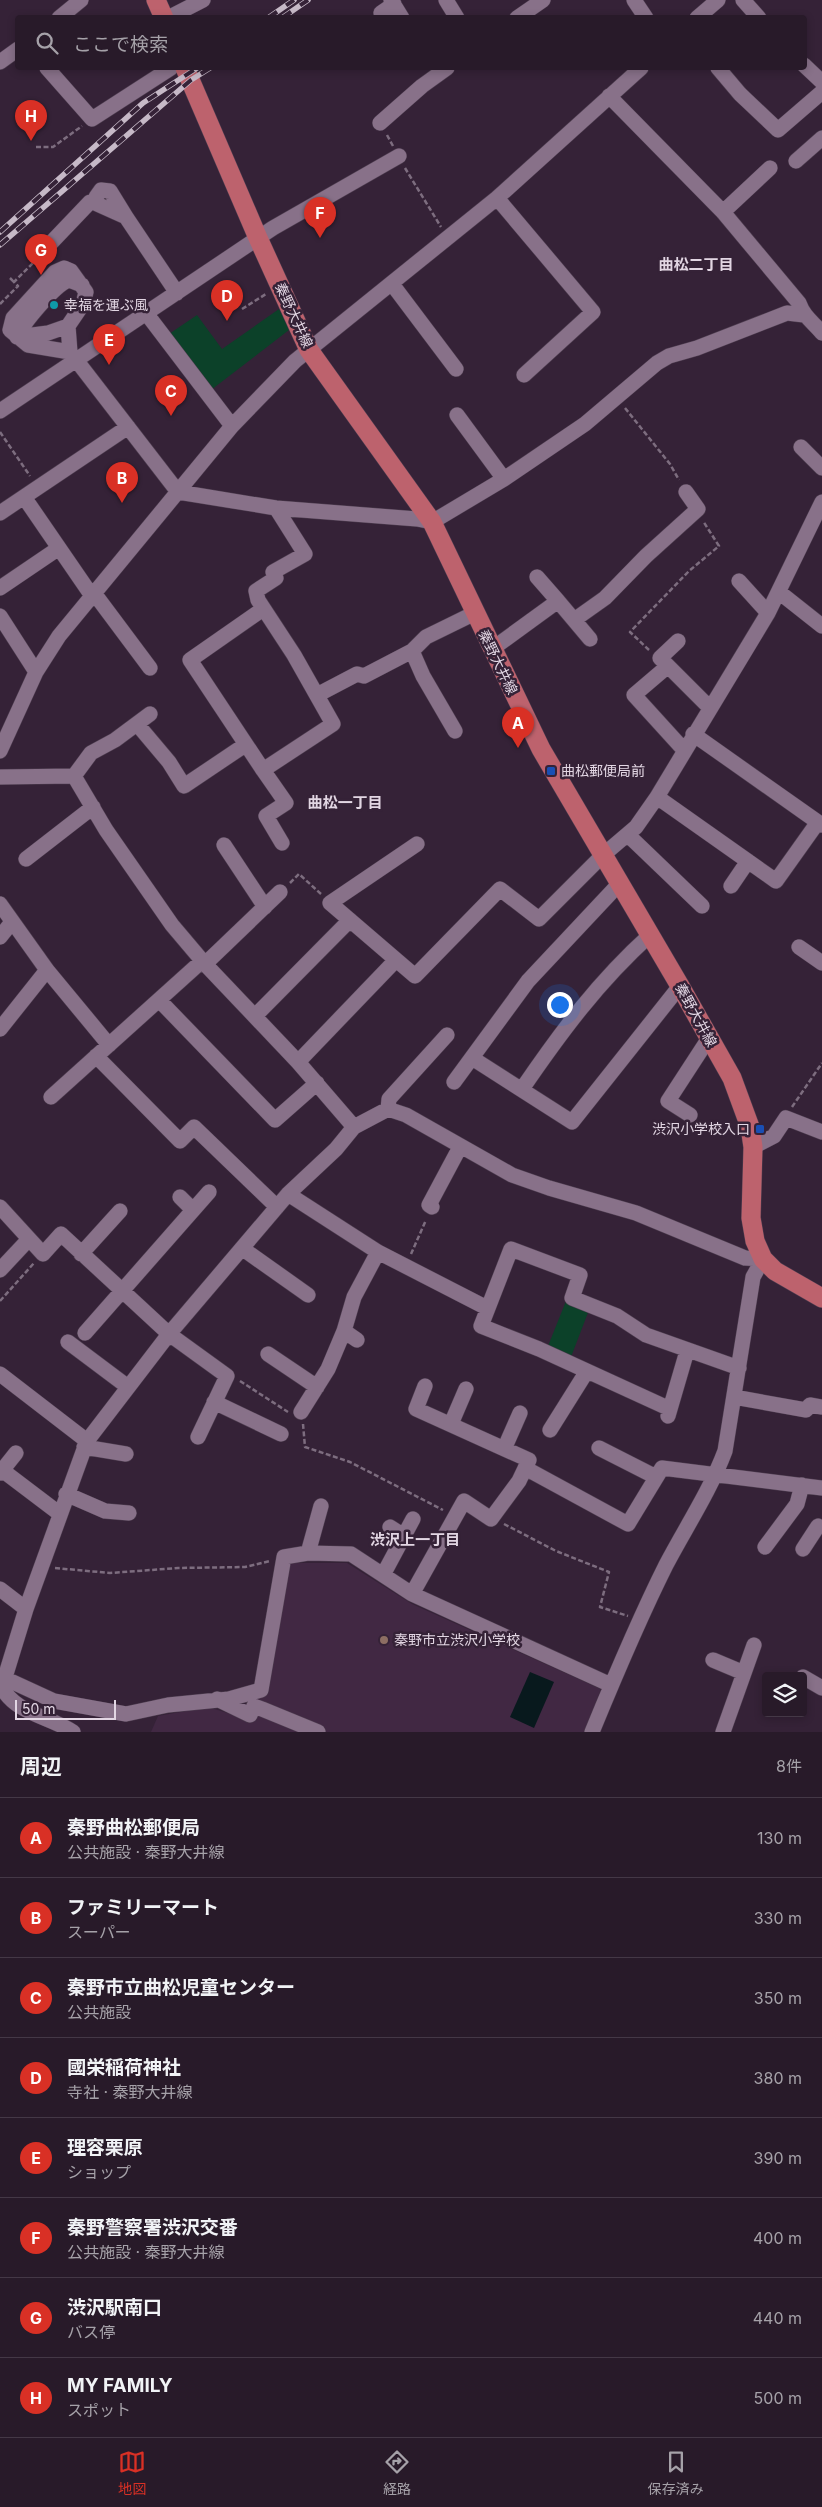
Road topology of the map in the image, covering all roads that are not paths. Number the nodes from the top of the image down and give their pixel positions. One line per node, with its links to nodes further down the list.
1 (81, 0): 10 (street)
2 (156, 0): 11 (main road)
3 (203, 0): 12 (street)
4 (446, 0): 14 (street)
5 (543, 0): 15 (street)
6 (634, 0): 16 (street)
7 (718, 0): 17 (street)
8 (743, 0): 18 (street)
9 (389, 6): 13 (street)
10 (63, 15)
11 (164, 15)
12 (172, 15)
13 (399, 15)
14 (454, 15)
15 (521, 15)
16 (644, 15)
17 (700, 15)
18 (756, 15)
19 (15, 51): 20 (street)
20 (0, 62)
21 (807, 68): 28 (street)
22 (49, 70): 23 (street)
23 (168, 70)
24 (186, 70): 38 (main road, 秦野大井線)
25 (441, 70): 31 (street)
26 (639, 70): 30 (street)
27 (720, 70): 29 (street)
28 (822, 82)
29 (822, 92)
30 (609, 96): 36 (street); 37 (street)
31 (380, 123)
32 (822, 138): 34 (street)
33 (398, 156): 38 (street)
34 (796, 161)
35 (770, 168): 37 (street)
36 (497, 198): 40 (street); 50 (street)
37 (723, 212): 43 (street)
38 (258, 238): 41 (street); 47 (main road, 秦野大井線)
39 (48, 246): 41 (street)
40 (392, 284): 47 (street); 49 (street)
41 (177, 293): 42 (street)
42 (146, 313): 48 (street); 53 (street)
43 (804, 315): 45 (street); 57 (street)
44 (68, 326): 46 (street); 46 (street); 48 (street)
45 (822, 333)
46 (17, 337): 48 (street)
47 (309, 350): 53 (street); 64 (main road, 秦野大井線)
48 (74, 356): 51 (street); 54 (street)
49 (456, 369)
50 (524, 375)
51 (0, 411)
52 (457, 415): 57 (street)
53 (232, 426): 58 (street)
54 (128, 427): 58 (street); 60 (street)
55 (801, 447): 56 (street)
56 (822, 468)
57 (504, 480): 64 (street)
58 (178, 492): 62 (street); 70 (street)
59 (686, 492): 76 (street)
60 (24, 497): 63 (street); 65 (street)
61 (822, 502): 69 (street)
62 (276, 508): 64 (street); 72 (street)
63 (0, 513)
64 (432, 522): 73 (main road, 秦野大井線)
65 (59, 548): 68 (street); 70 (street)
66 (537, 577): 71 (street)
67 (739, 581): 74 (street)
68 (0, 588)
69 (779, 592): 74 (street); 77 (street)
70 (93, 595): 83 (street); 84 (street)
71 (558, 601): 76 (street); 80 (street)
72 (263, 609): 85 (street); 91 (street)
73 (475, 613): 80 (main road, 秦野大井線); 81 (street)
74 (768, 614): 86 (street)
75 (0, 616): 84 (street)
76 (574, 620): 78 (street)
77 (822, 626)
78 (590, 639)
79 (678, 641): 82 (street)
80 (492, 649): 104 (main road, 秦野大井線)
81 (412, 651): 85 (street); 89 (street)
82 (664, 662): 86 (street); 92 (street)
83 (150, 668)
84 (36, 672): 93 (street)
85 (317, 694): 94 (street)
86 (709, 708): 90 (street)
87 (150, 714): 88 (street)
88 (137, 724): 91 (street); 95 (street)
89 (455, 731)
90 (694, 734): 92 (street); 99 (street)
91 (245, 745): 94 (street)
92 (684, 750): 97 (street)
93 (0, 752)
94 (263, 770): 101 (street)
95 (74, 776): 96 (street); 98 (street)
96 (0, 777)
97 (657, 796): 100 (street); 106 (street)
98 (93, 806): 105 (street); 119 (street)
99 (820, 823): 106 (street)
100 (628, 835): 104 (street); 111 (street)
101 (282, 843)
102 (417, 844): 113 (street)
103 (224, 845): 112 (street)
104 (602, 856): 107 (main road, 秦野大井線); 118 (street)
105 (26, 859)
106 (748, 861): 108 (street)
107 (619, 884): 115 (main road, 秦野大井線); 130 (street)
108 (732, 886)
109 (280, 892): 112 (street)
110 (0, 904): 114 (street)
111 (702, 906)
112 (265, 907): 119 (street)
113 (350, 920): 118 (street); 124 (street)
114 (12, 922): 116 (street); 121 (street)
115 (650, 935): 122 (main road, 秦野大井線); 134 (street)
116 (0, 937)
117 (799, 947): 120 (street)
118 (395, 961): 131 (street)
119 (203, 962): 123 (street); 124 (street)
120 (822, 963)
121 (47, 970): 125 (street); 128 (street)
122 (680, 986): 127 (main road, 秦野大井線); 134 (street)
123 (159, 1000): 128 (street); 133 (street)
124 (255, 1016): 131 (street)
125 (0, 1029)
126 (447, 1035): 136 (street)
127 (710, 1038): 137 (street); 141 (main road, 秦野大井線)
128 (109, 1045): 129 (street)
129 (96, 1056): 135 (street); 146 (street)
130 (472, 1058): 132 (street); 134 (street)
131 (298, 1062): 133 (street)
132 (454, 1082)
133 (317, 1083): 138 (street)
134 (522, 1089)
135 (51, 1098)
136 (388, 1109): 138 (street); 140 (street)
137 (690, 1116)
138 (354, 1127): 143 (street)
139 (822, 1132): 141 (street)
140 (460, 1147): 147 (street); 154 (street)
141 (754, 1147): 154 (main road, 秦野大井線)
142 (210, 1192): 148 (street)
143 (288, 1194): 146 (street); 152 (street)
144 (180, 1197): 148 (street)
145 (0, 1207): 150 (street)
146 (277, 1207): 151 (street)
147 (432, 1207)
148 (192, 1209): 156 (street)
149 (120, 1211): 153 (street)
150 (29, 1239): 153 (street); 155 (street)
151 (243, 1250): 157 (street); 162 (street)
152 (378, 1252): 159 (street); 160 (street)
153 (81, 1254): 156 (street)
154 (764, 1259): 158 (main road, 秦野大井線); 167 (street)
155 (0, 1270)
156 (121, 1291): 161 (street); 162 (street)
157 (308, 1295)
158 (822, 1298)
159 (488, 1308): 165 (street); 168 (street)
160 (344, 1331): 163 (street); 171 (street)
161 (85, 1333)
162 (169, 1334): 172 (street); 175 (street)
163 (357, 1340)
164 (68, 1342): 172 (street)
165 (687, 1351): 167 (street); 168 (street)
166 (268, 1354): 171 (street)
167 (739, 1368): 174 (street)
168 (587, 1371): 180 (street)
169 (0, 1374): 183 (street)
170 (425, 1386): 179 (street)
171 (317, 1387): 178 (street)
172 (128, 1388): 183 (street)
173 (466, 1389): 179 (street)
174 (734, 1397): 176 (street); 190 (street)
175 (214, 1402): 181 (street); 182 (street)
176 (822, 1407)
177 (520, 1412): 184 (street)
178 (299, 1416)
179 (451, 1424): 184 (street)
180 (550, 1430)
181 (281, 1434)
182 (198, 1437)
183 (86, 1444): 187 (street); 194 (street)
184 (504, 1447): 188 (street)
185 (599, 1448): 191 (street)
186 (16, 1452): 189 (street)
187 (126, 1454)
188 (525, 1468): 191 (street); 207 (street)
189 (1, 1472): 196 (street)
190 (716, 1475): 191 (street); 192 (street); 214 (street)
191 (656, 1477)
192 (802, 1485): 193 (street); 202 (street)
193 (822, 1488)
194 (66, 1494): 196 (street); 197 (street)
195 (321, 1506): 204 (street)
196 (60, 1514): 208 (street)
197 (129, 1514)
198 (413, 1519): 201 (street)
199 (821, 1524): 203 (street)
200 (390, 1527): 201 (street)
201 (404, 1536): 205 (street)
202 (765, 1547)
203 (803, 1549)
204 (308, 1554): 205 (street); 216 (street)
205 (383, 1576): 207 (street)
206 (0, 1589): 208 (street)
207 (412, 1594): 214 (street)
208 (26, 1609): 213 (street)
209 (754, 1646): 211 (street)
210 (713, 1660): 211 (street)
211 (744, 1673): 217 (street)
212 (807, 1680): 215 (street)
213 (2, 1684): 216 (street); 218 (street)
214 (611, 1685): 220 (street)
215 (822, 1688)
216 (217, 1700): 219 (street)
217 (729, 1724)
218 (73, 1732)
219 (318, 1732)
220 (592, 1732)

